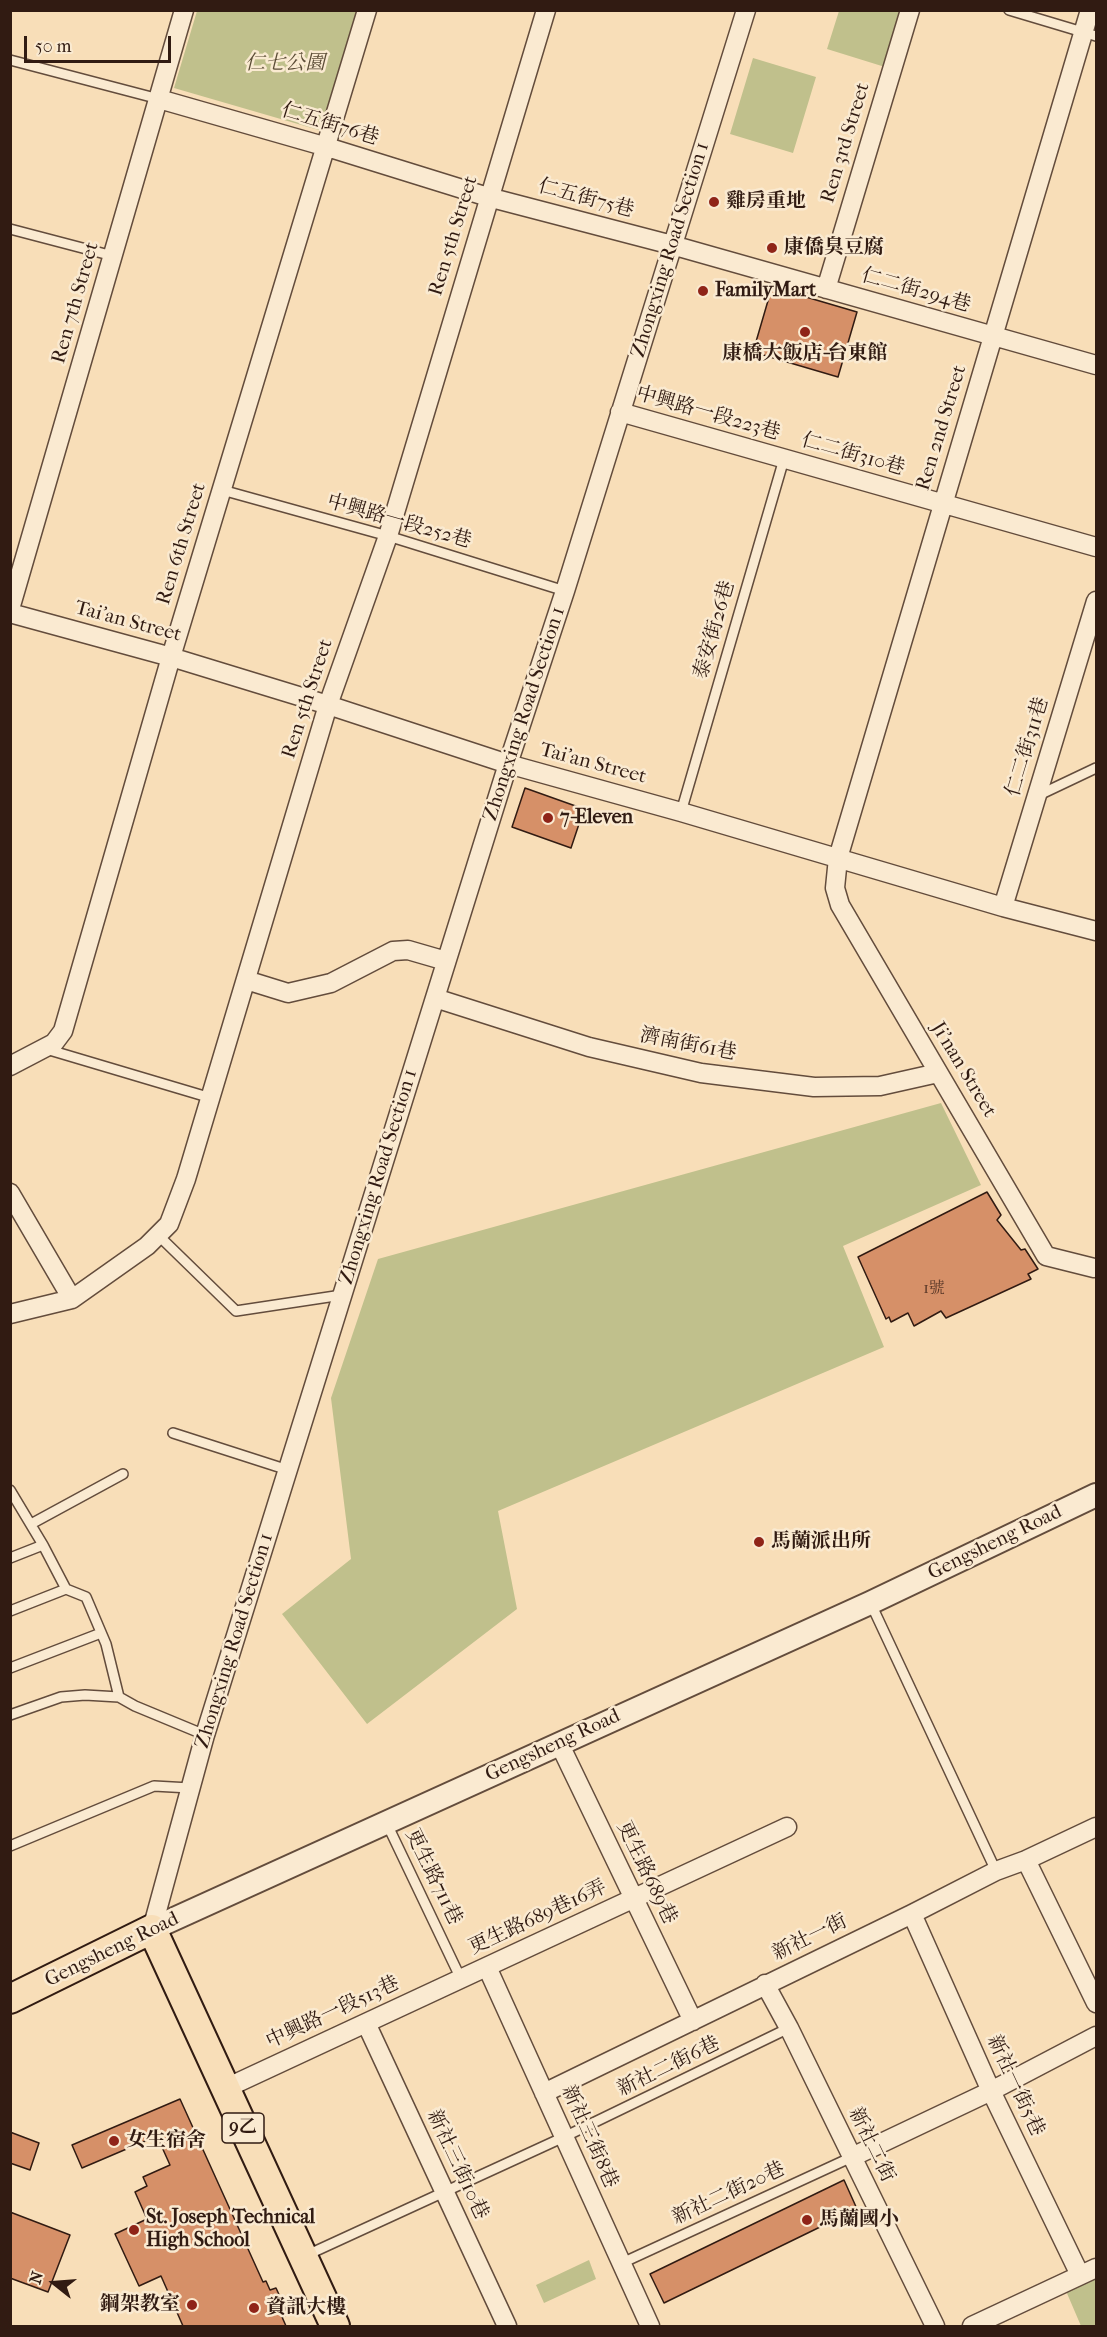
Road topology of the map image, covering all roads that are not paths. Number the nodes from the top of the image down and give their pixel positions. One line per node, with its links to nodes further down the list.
1 (184, 10): 10 (street, Ren 7th Street)
2 (367, 10): 11 (street, Ren 6th Street)
3 (546, 10): 12 (street, Ren 5th Street)
4 (746, 10): 14 (street, Zhongxing Road Section 1)
5 (910, 10): 16 (street, Ren 3rd Street)
6 (1010, 10): 8 (lane)
7 (1090, 10): 8 (street, Ren 2nd Street)
8 (1090, 34): 17 (street, Ren 2nd Street)
9 (10, 60): 10 (lane)
10 (159, 99): 11 (street, 仁五街76巷); 15 (street, Ren 7th Street)
11 (327, 147): 12 (street, 仁五街76巷); 21 (street, Ren 6th Street)
12 (488, 198): 14 (street, 仁五街75巷); 23 (street, Ren 5th Street)
13 (10, 229): 15 (lane)
14 (672, 245): 16 (street, 仁五街75巷); 19 (street, Zhongxing Road Section 1)
15 (113, 256): 27 (street, Ren 7th Street)
16 (826, 289): 17 (street, 仁二街294巷)
17 (993, 336): 18 (street, 仁二街294巷); 22 (street, Ren 2nd Street)
18 (1096, 365)
19 (620, 412): 20 (street, 中興路一段223巷); 25 (street, Zhongxing Road Section 1)
20 (784, 459): 22 (street, 仁二街310巷); 33 (lane, 泰安街26巷)
21 (222, 490): 23 (lane, 中興路一段252巷); 28 (street, Ren 6th Street)
22 (943, 504): 24 (street); 34 (street, Ren 2nd Street)
23 (388, 536): 25 (lane, 中興路一段252巷); 29 (street, Ren 5th Street)
24 (1096, 548)
25 (565, 591): 30 (street, Zhongxing Road Section 1)
26 (1096, 601): 32 (street, 仁二街311巷)
27 (10, 611): 28 (street, Tai'an Street)
28 (171, 657): 29 (street, Tai'an Street); 40 (street, Ren 6th Street)
29 (328, 705): 30 (street, Tai'an Street); 38 (street, Ren 5th Street)
30 (508, 764): 33 (street, Tai'an Street); 37 (street, Zhongxing Road Section 1)
31 (1096, 768): 32 (lane)
32 (1037, 796): 35 (street, 仁二街311巷)
33 (681, 812): 34 (street, Tai'an Street)
34 (838, 858): 35 (street, Tai'an Street); 42 (street, Ji'nan Street)
35 (1003, 907): 36 (street, Tai'an Street)
36 (1096, 931)
37 (446, 961): 38 (street); 39 (street, Zhongxing Road Section 1)
38 (246, 980): 43 (street, Ren 5th Street)
39 (435, 998): 42 (street, 濟南街61巷); 47 (street, Zhongxing Road Section 1)
40 (45, 1049): 41 (street, Ren 6th Street); 43 (lane)
41 (10, 1066)
42 (938, 1073): 46 (street, Ji'nan Street)
43 (211, 1098): 45 (street, Ren 5th Street)
44 (10, 1193): 48 (street)
45 (158, 1235): 47 (lane); 48 (street, Ren 5th Street)
46 (1096, 1267)
47 (342, 1295): 51 (street, Zhongxing Road Section 1)
48 (72, 1299): 49 (street, Ren 5th Street)
49 (10, 1314)
50 (173, 1433): 51 (lane)
51 (288, 1470): 65 (street, Zhongxing Road Section 1)
52 (123, 1474): 55 (lane)
53 (11, 1492): 55 (lane)
54 (1096, 1494): 59 (street, Gengsheng Road)
55 (31, 1524): 56 (lane)
56 (44, 1545): 57 (lane); 58 (lane)
57 (10, 1558)
58 (66, 1589): 60 (lane); 61 (lane)
59 (870, 1603): 66 (street, Gengsheng Road); 73 (lane)
60 (10, 1611)
61 (101, 1633): 62 (lane); 63 (lane)
62 (10, 1668)
63 (119, 1697): 64 (lane); 65 (lane)
64 (10, 1716)
65 (205, 1735): 67 (street, Zhongxing Road Section 1)
66 (559, 1743): 68 (street, Gengsheng Road); 74 (street, 更生路689巷)
67 (189, 1788): 71 (lane); 76 (street, Zhongxing Road Section 1)
68 (387, 1823): 76 (street, Gengsheng Road); 78 (lane, 更生路711巷)
69 (787, 1827): 74 (street, 更生路689巷16弄)
70 (1096, 1827): 72 (street, 新社一街)
71 (10, 1846)
72 (1026, 1860): 73 (street, 新社一街); 81 (street)
73 (996, 1871): 75 (street, 新社一街)
74 (634, 1899): 77 (street, 更生路689巷16弄); 82 (street, 更生路689巷)
75 (912, 1914): 79 (street, 新社一街); 87 (street, 新社一街5巷)
76 (152, 1929): 80 (main road, Gengsheng Road); 86 (main road, 9乙)
77 (487, 1967): 78 (street, 更生路689巷16弄); 88 (street, 新社三街8巷)
78 (461, 1979): 83 (street, 中興路一段513巷)
79 (765, 1984): 82 (street, 新社一街); 84 (street, 新社二街)
80 (12, 1995)
81 (1096, 2004)
82 (693, 2021): 88 (street, 新社一街)
83 (366, 2023): 86 (street, 中興路一段513巷); 91 (street, 新社三街10巷)
84 (789, 2028): 89 (lane, 新社二街6巷); 90 (street, 新社二街)
85 (1096, 2036): 87 (street)
86 (224, 2089): 92 (main road, 9乙)
87 (991, 2091): 90 (street); 95 (street, 新社一街5巷)
88 (544, 2093): 89 (street, 新社三街8巷)
89 (564, 2137): 91 (lane, 新社二街6巷); 93 (street, 新社三街8巷)
90 (852, 2157): 93 (lane, 新社二街20巷); 99 (street, 新社二街)
91 (445, 2192): 92 (lane, 新社二街6巷); 97 (street, 新社三街10巷)
92 (303, 2257): 96 (main road, 9乙)
93 (622, 2263): 98 (street, 新社三街8巷)
94 (1096, 2268): 95 (street)
95 (1080, 2275): 100 (street)
96 (335, 2326)
97 (507, 2326)
98 (650, 2326)
99 (935, 2326)
100 (972, 2326)

